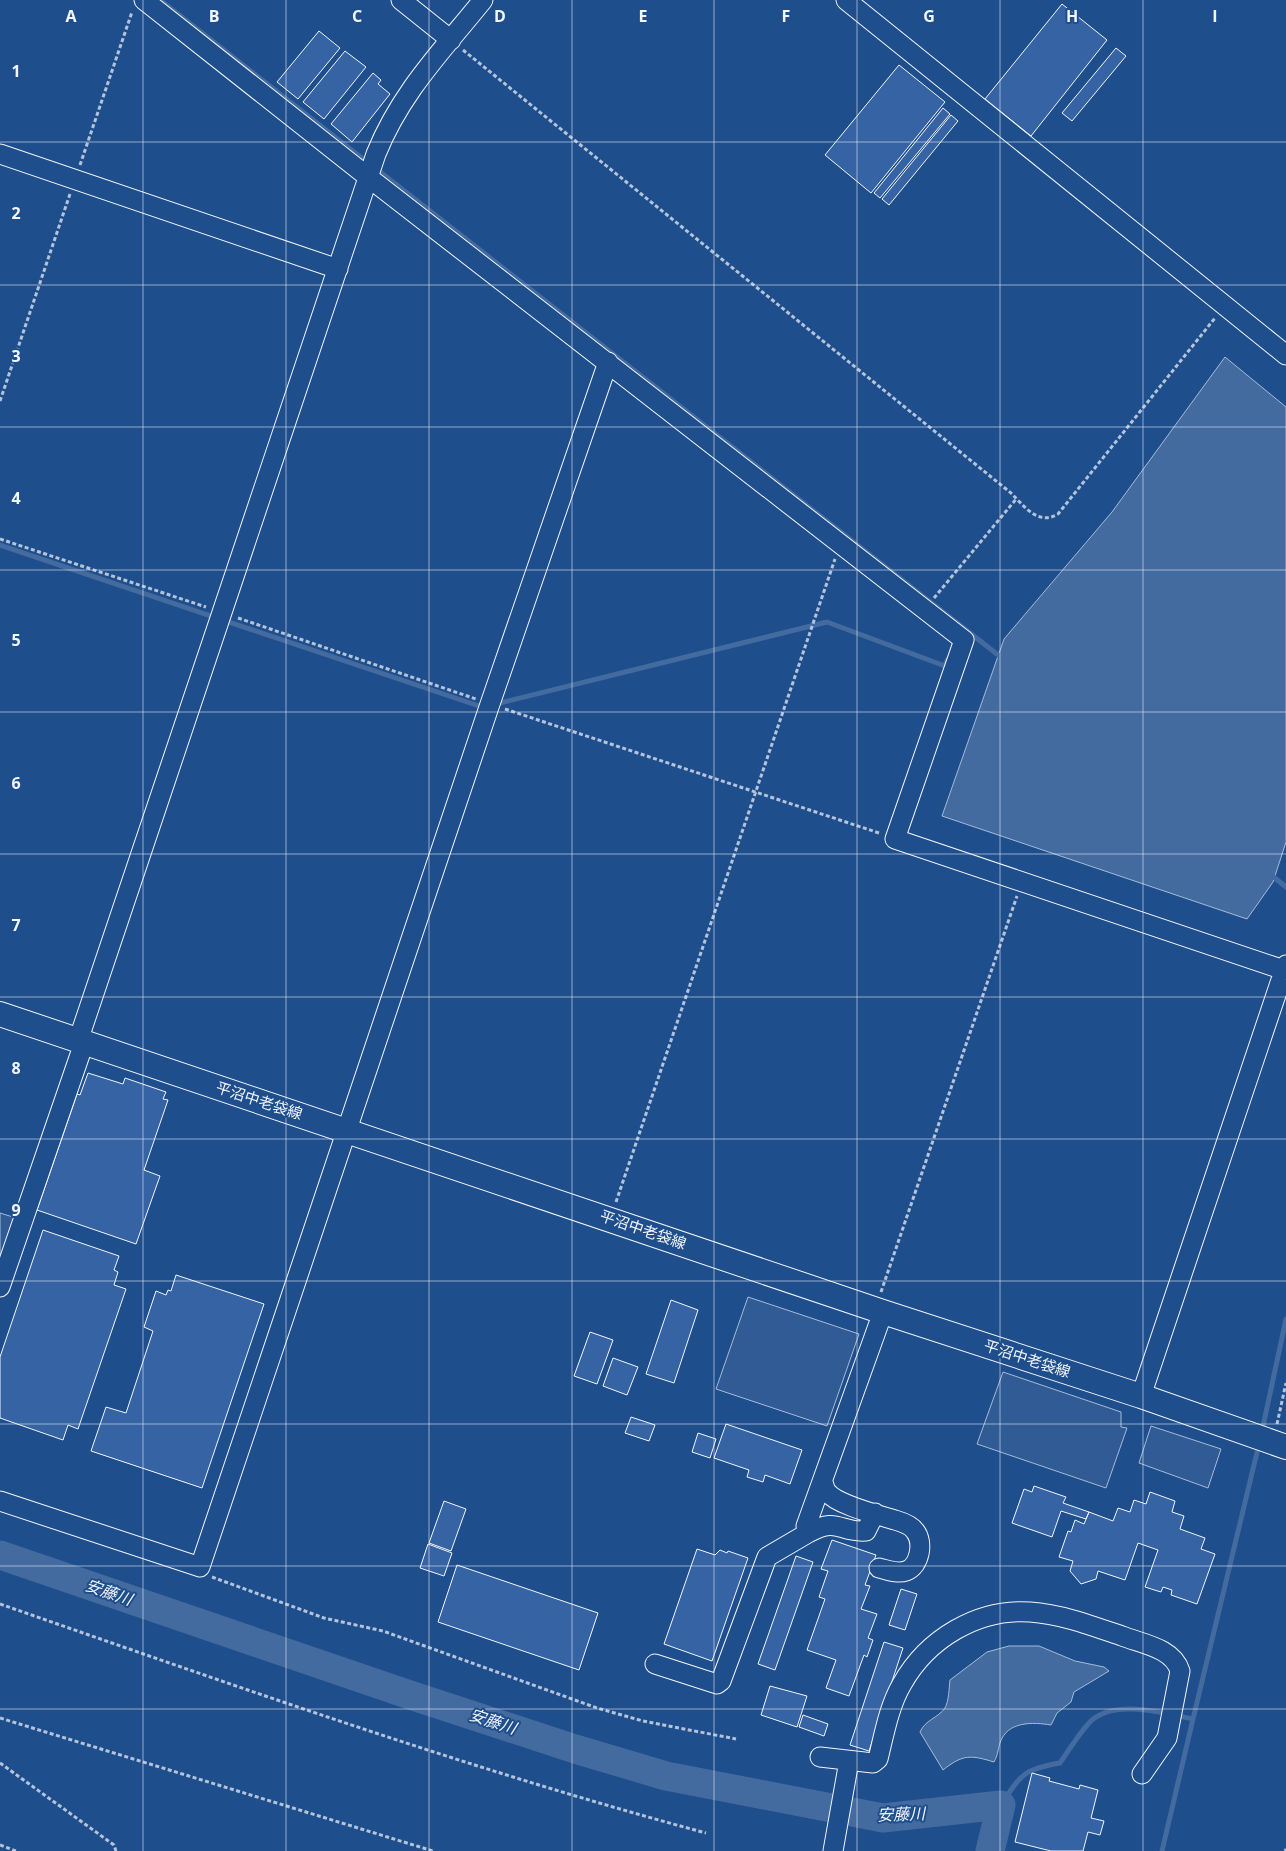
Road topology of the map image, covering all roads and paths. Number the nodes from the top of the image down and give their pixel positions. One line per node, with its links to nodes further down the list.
1 (401, 0): 5 (street)
2 (483, 0): 5 (street)
3 (846, 0): 10 (street)
4 (138, 5): 7 (street); 8 (path)
5 (451, 40): 7 (street); 14 (path)
6 (0, 154): 8 (street)
7 (368, 177): 9 (street); 12 (street)
8 (75, 179): 9 (street); 13 (path)
9 (338, 268): 18 (street)
10 (1225, 306): 11 (street); 14 (path)
11 (1286, 355)
12 (608, 362): 16 (street); 19 (street)
13 (0, 401)
14 (1016, 498): 17 (path)
15 (0, 538): 18 (path)
16 (840, 543): 17 (street); 20 (path)
17 (925, 609): 21 (street)
18 (222, 613): 19 (path); 25 (street)
19 (490, 704): 20 (path); 26 (street)
20 (755, 793): 21 (path); 27 (path)
21 (895, 839): 22 (street)
22 (1022, 882): 23 (street); 29 (path)
23 (1285, 968): 31 (street)
24 (0, 1014): 25 (main road, 平沼中老袋線)
25 (81, 1042): 26 (main road, 平沼中老袋線); 28 (street)
26 (347, 1130): 27 (main road, 平沼中老袋線); 37 (street)
27 (610, 1219): 29 (main road, 平沼中老袋線)
28 (0, 1287)
29 (879, 1310): 31 (main road, 平沼中老袋線); 33 (street)
30 (1286, 1384): 32 (path)
31 (1141, 1396): 32 (main road, 平沼中老袋線)
32 (1279, 1445)
33 (823, 1482): 35 (street); 36 (street)
34 (0, 1501): 37 (street)
35 (875, 1513): 36 (street); 38 (street)
36 (808, 1532): 40 (street)
37 (200, 1567): 42 (path)
38 (879, 1568)
39 (0, 1604): 47 (path)
40 (655, 1664)
41 (0, 1718): 51 (path)
42 (736, 1739)
43 (820, 1757): 44 (street)
44 (849, 1762): 46 (street); 52 (street)
45 (0, 1763): 50 (path)
46 (1142, 1774)
47 (706, 1833)
48 (0, 1845): 49 (path)
49 (16, 1851)
50 (116, 1851)
51 (433, 1851)
52 (833, 1851)

